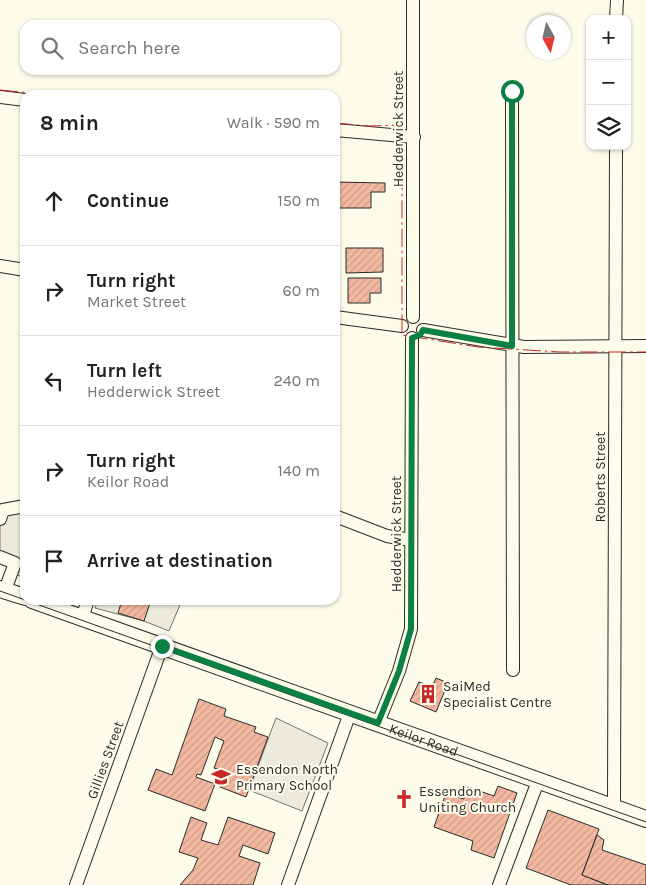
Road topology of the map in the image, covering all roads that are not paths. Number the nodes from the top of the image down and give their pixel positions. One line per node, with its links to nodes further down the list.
1 (413, 0): 8 (street, Hedderwick Street)
2 (616, 0): 3 (street)
3 (616, 15)
4 (512, 91): 17 (street)
5 (0, 97): 6 (street)
6 (20, 99)
7 (340, 131): 8 (street)
8 (414, 138): 12 (street, Hedderwick Street)
9 (616, 150): 18 (street, Roberts Street)
10 (0, 266): 11 (street)
11 (20, 269)
12 (413, 317): 14 (street); 15 (street)
13 (340, 318): 14 (street)
14 (402, 326): 16 (street)
15 (423, 330): 16 (street); 17 (street)
16 (412, 338): 23 (street, Hedderwick Street)
17 (512, 346): 18 (street); 31 (street)
18 (615, 346): 19 (street); 35 (street, Roberts Street)
19 (646, 346)
20 (20, 507): 21 (street)
21 (1, 513)
22 (340, 518): 23 (street)
23 (411, 540): 33 (street, Hedderwick Street)
24 (0, 558): 25 (street)
25 (2, 589): 26 (main road)
26 (20, 596)
27 (47, 605): 29 (main road, Keilor Road)
28 (86, 605): 29 (street)
29 (82, 618): 30 (main road, Keilor Road)
30 (162, 646): 32 (main road, Keilor Road); 37 (street, Gillies Street)
31 (514, 670)
32 (350, 713): 33 (main road, Keilor Road); 38 (street)
33 (378, 723): 34 (main road, Keilor Road)
34 (538, 781): 35 (main road, Keilor Road); 39 (street)
35 (612, 807): 36 (main road, Keilor Road)
36 (646, 819)
37 (76, 885)
38 (288, 885)
39 (499, 885)

